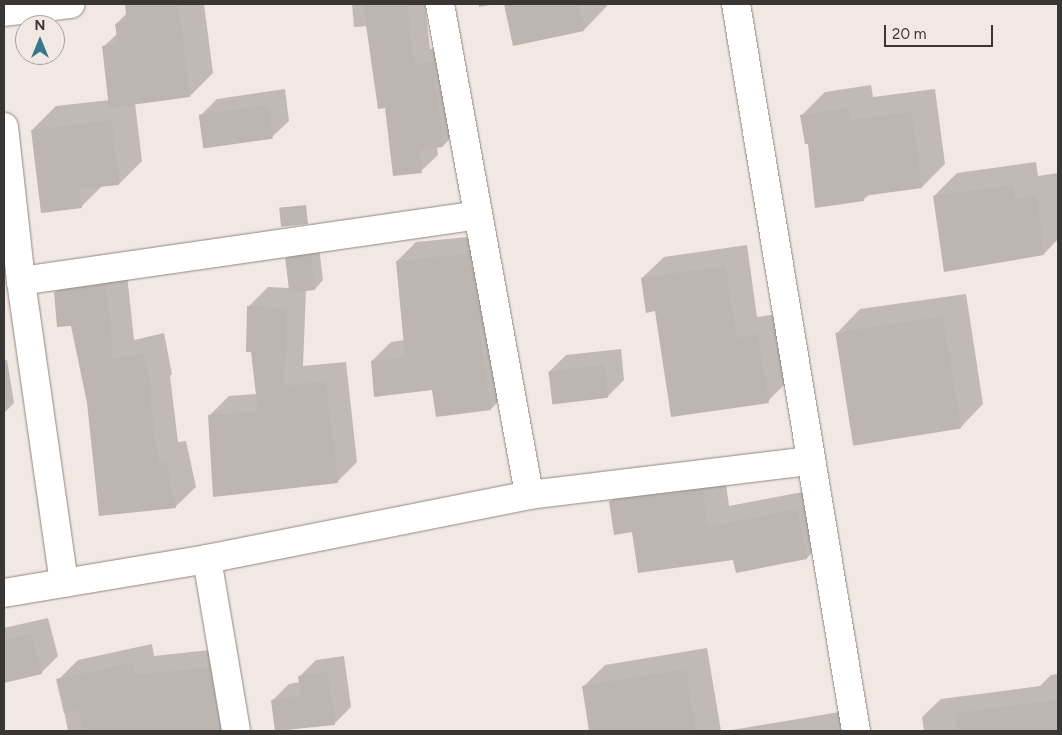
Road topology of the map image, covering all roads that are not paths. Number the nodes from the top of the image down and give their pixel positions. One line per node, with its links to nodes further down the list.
1 (71, 4): 4 (street)
2 (440, 4): 6 (street)
3 (736, 4): 8 (street)
4 (4, 12)
5 (4, 126): 7 (street)
6 (478, 215): 7 (street); 9 (street)
7 (21, 281): 11 (street)
8 (811, 461): 9 (street); 14 (street)
9 (529, 495): 10 (street)
10 (208, 559): 11 (street); 13 (street)
11 (64, 583): 12 (street)
12 (4, 593)
13 (236, 731)
14 (856, 731)

